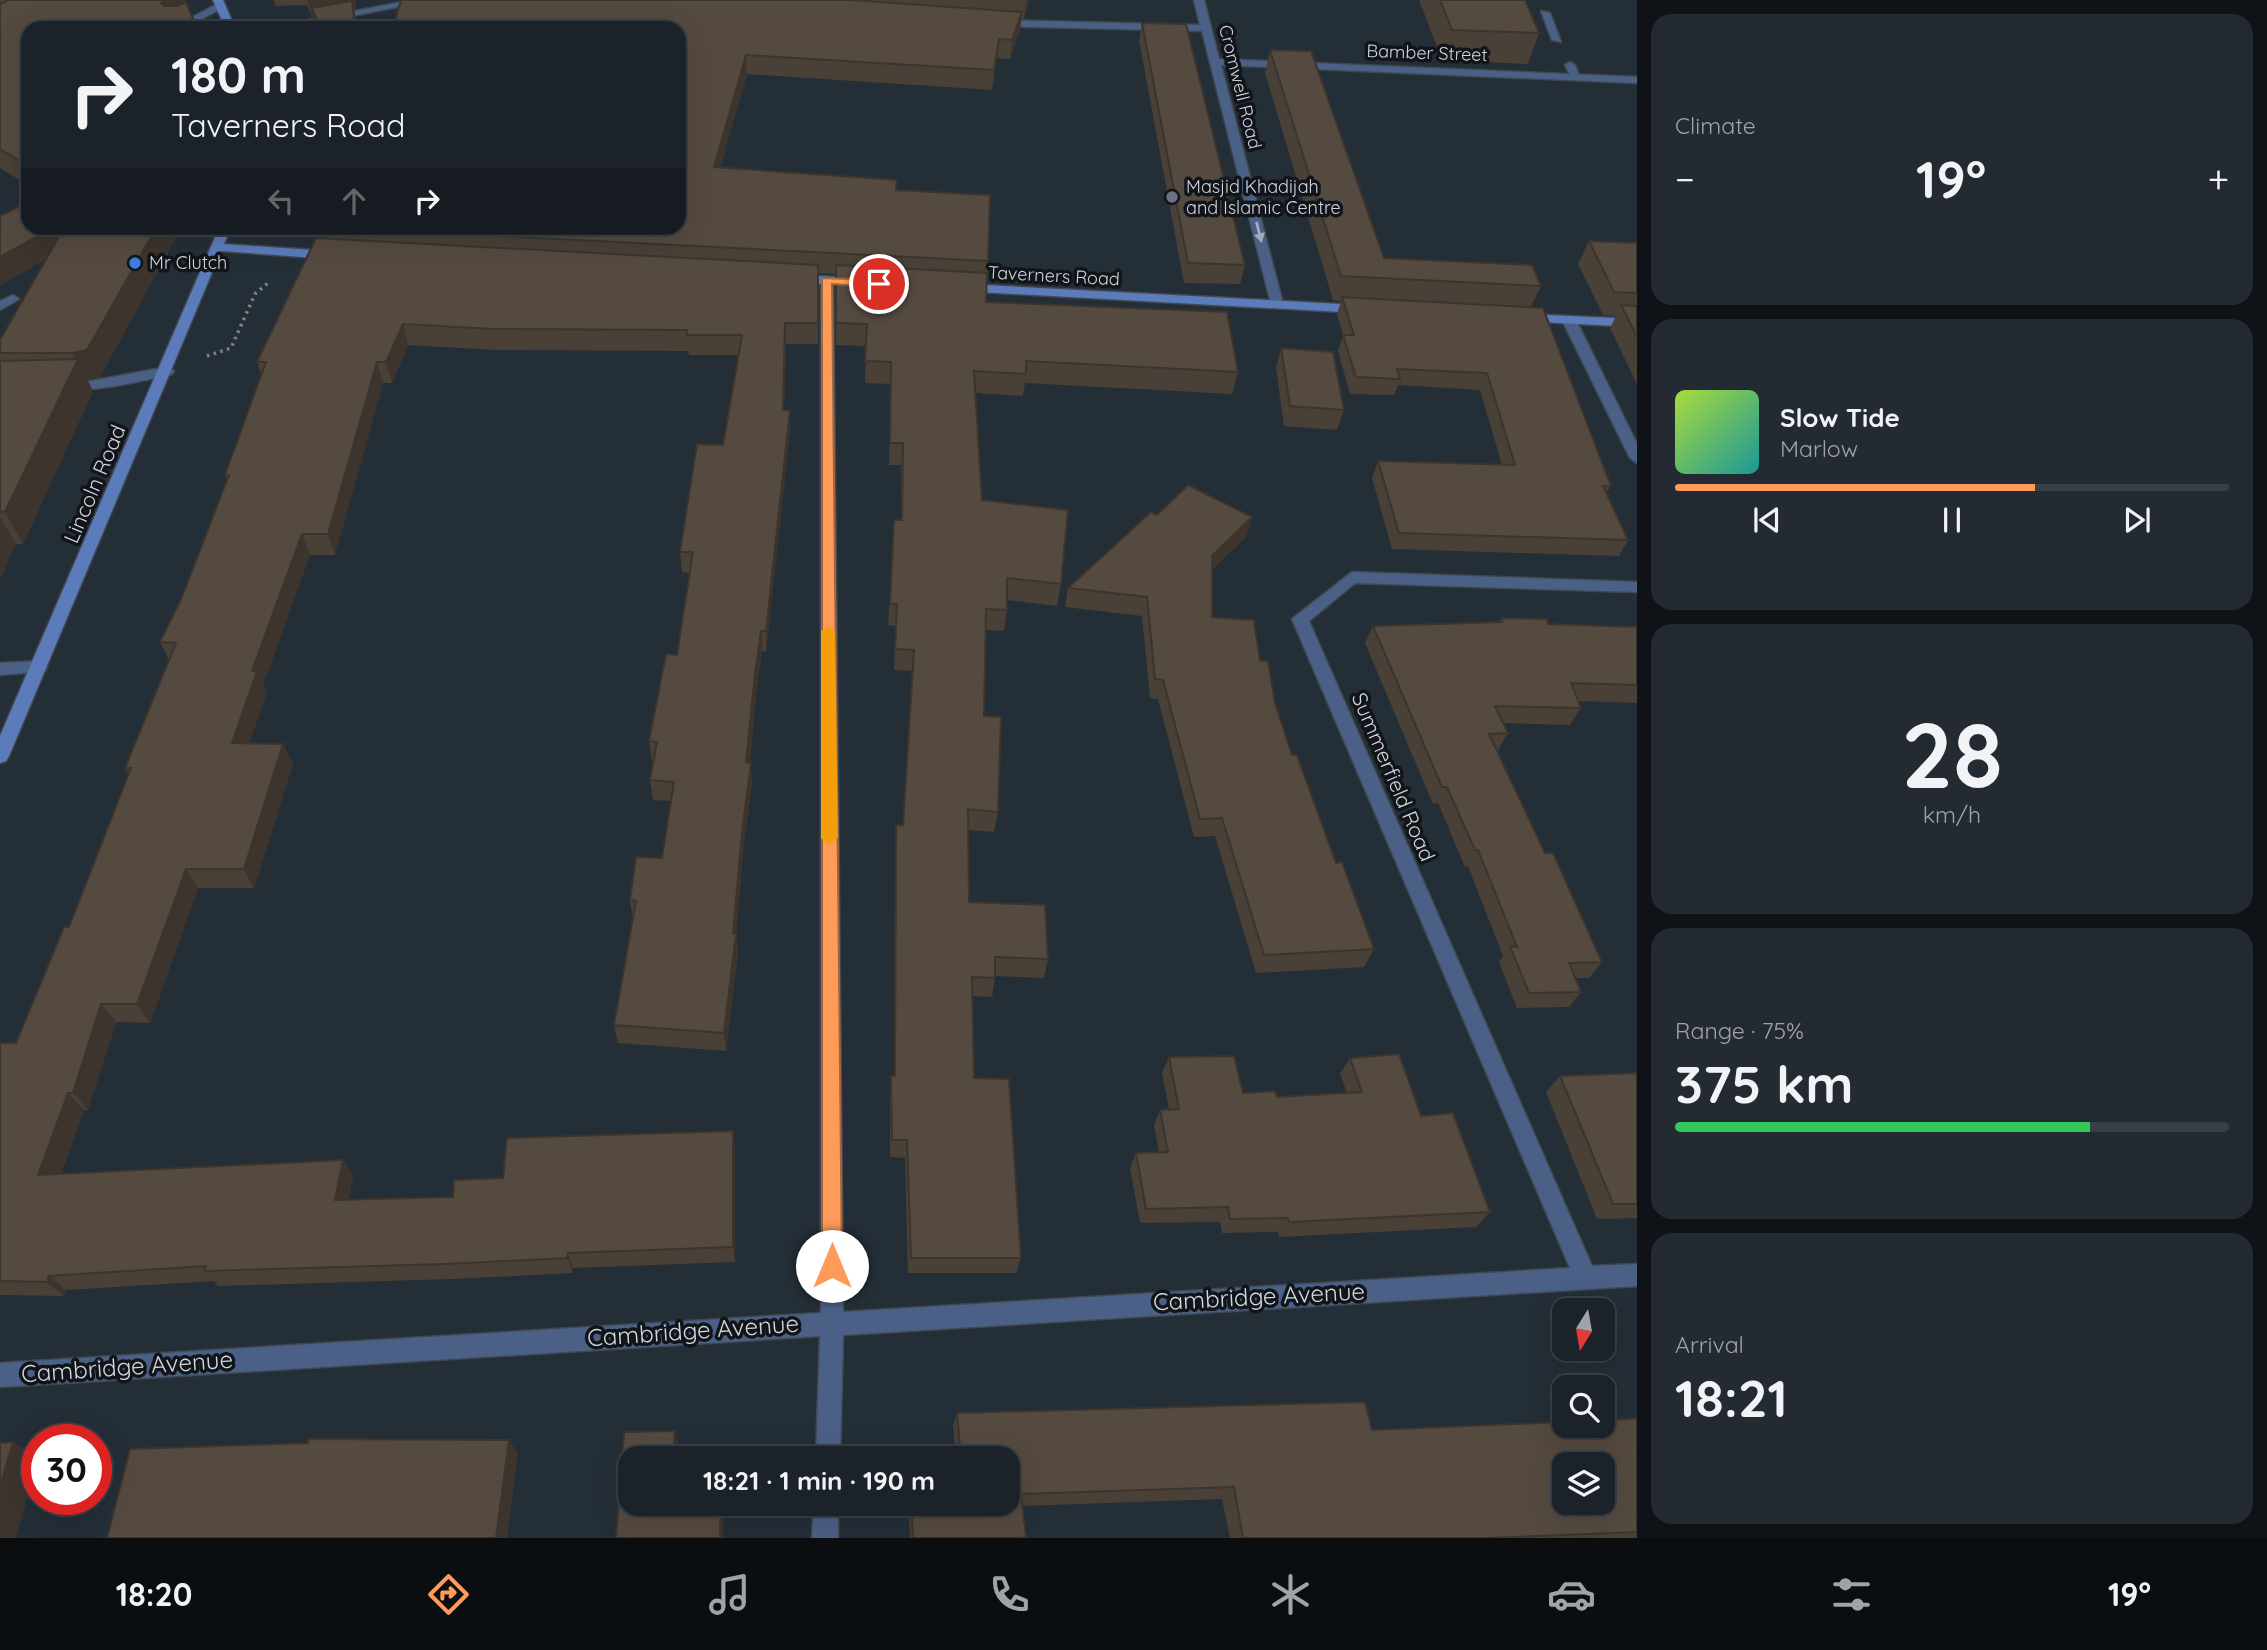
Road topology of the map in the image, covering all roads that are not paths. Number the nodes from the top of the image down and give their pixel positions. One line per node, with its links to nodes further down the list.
1 (1199, 0): 9 (street, Cromwell Road)
2 (438, 1): 7 (street)
3 (219, 3): 5 (street); 6 (street)
4 (1545, 13): 10 (street)
5 (189, 21)
6 (227, 21)
7 (316, 21)
8 (984, 22): 9 (street)
9 (1207, 28): 11 (street, Cromwell Road)
10 (1557, 40)
11 (1216, 62): 13 (street, Bamber Street); 23 (street, Cromwell Road, one-way to 23)
12 (1570, 65): 13 (street)
13 (1576, 77): 14 (street, Bamber Street)
14 (1637, 80)
15 (222, 235): 16 (street, Lincoln Road)
16 (218, 247): 17 (street); 29 (street, Lincoln Road)
17 (346, 256)
18 (785, 279): 19 (street)
19 (827, 281): 20 (street); 38 (street)
20 (867, 283)
21 (949, 287): 23 (street, Taverners Road)
22 (13, 299): 24 (street)
23 (1277, 304): 25 (street, Taverners Road)
24 (0, 306)
25 (1373, 310)
26 (1505, 317): 27 (street)
27 (1569, 320): 28 (street); 31 (street)
28 (1637, 323)
29 (167, 371): 30 (street); 33 (street, Lincoln Road)
30 (54, 387)
31 (1637, 458)
32 (1637, 587): 37 (street, Summerfield Road)
33 (39, 667): 34 (street); 35 (street, Lincoln Road)
34 (0, 669)
35 (0, 757)
36 (1637, 1275): 37 (street, Cambridge Avenue)
37 (1585, 1277): 38 (street, Cambridge Avenue)
38 (832, 1322): 39 (street, Cambridge Avenue); 40 (street)
39 (0, 1375)
40 (828, 1446)
41 (826, 1516): 42 (street)
42 (825, 1538)

